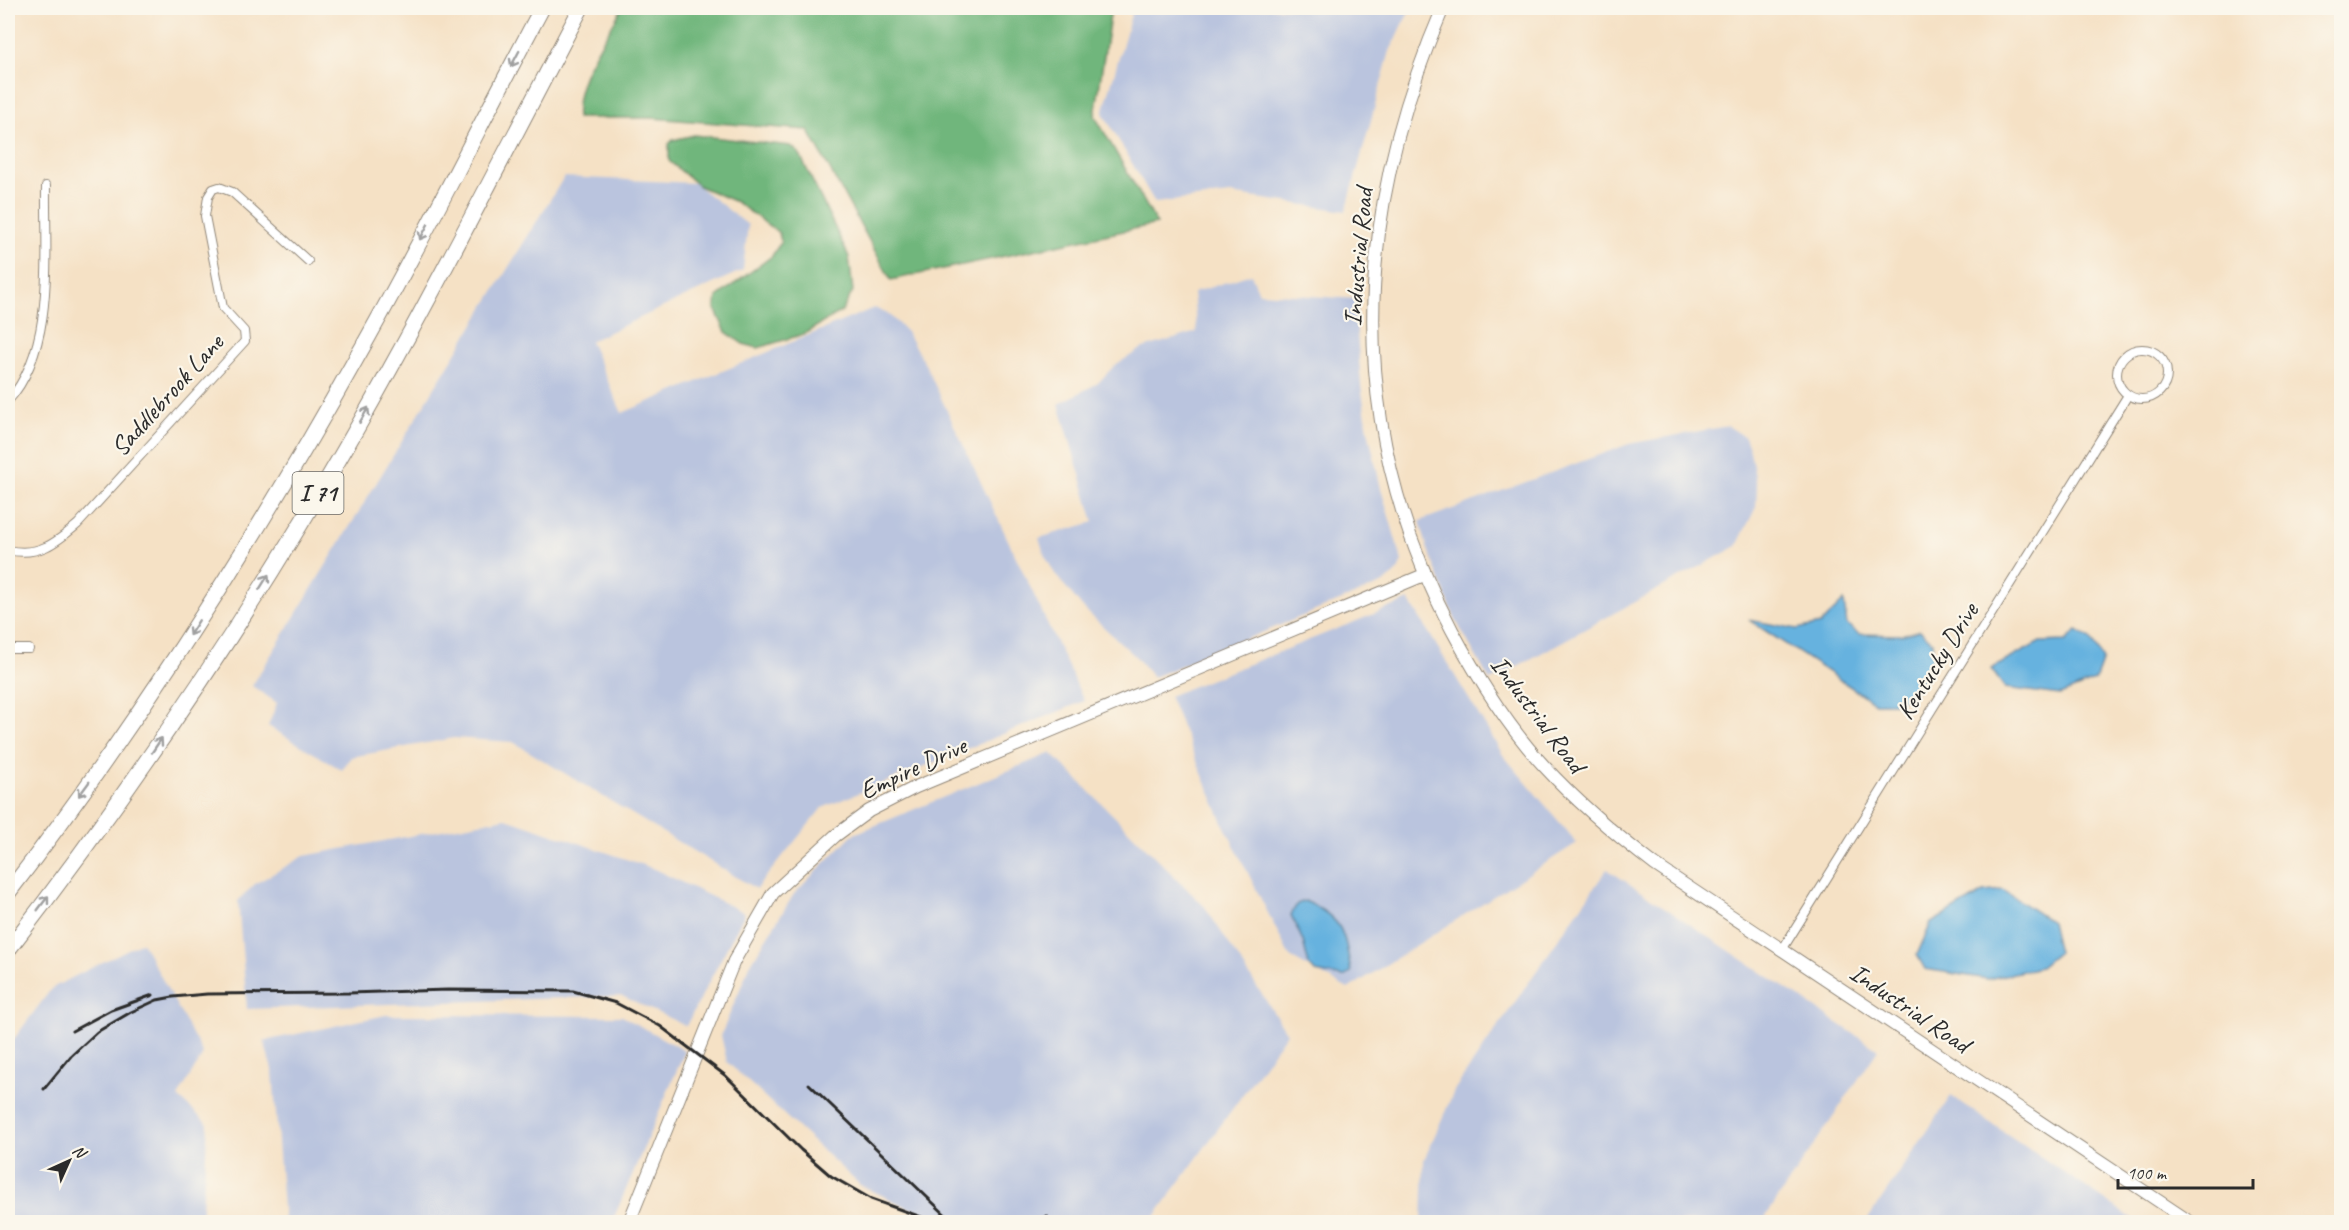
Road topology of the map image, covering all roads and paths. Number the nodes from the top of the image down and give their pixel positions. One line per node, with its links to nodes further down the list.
1 (542, 8): 12 (highway, I 71, one-way to 12)
2 (581, 8): 13 (highway, I 71, one-way to 2)
3 (1443, 8): 9 (main road, Industrial Road)
4 (46, 186): 7 (street)
5 (308, 261): 8 (street, Saddlebrook Lane)
6 (2128, 395): 6 (street); 14 (street, Kentucky Drive)
7 (8, 401)
8 (8, 550)
9 (1424, 575): 14 (main road, Industrial Road); 15 (main road, Empire Drive)
10 (8, 649): 11 (street)
11 (29, 649)
12 (8, 893)
13 (8, 950)
14 (1782, 950): 16 (main road, Industrial Road)
15 (628, 1222)
16 (2190, 1222)

